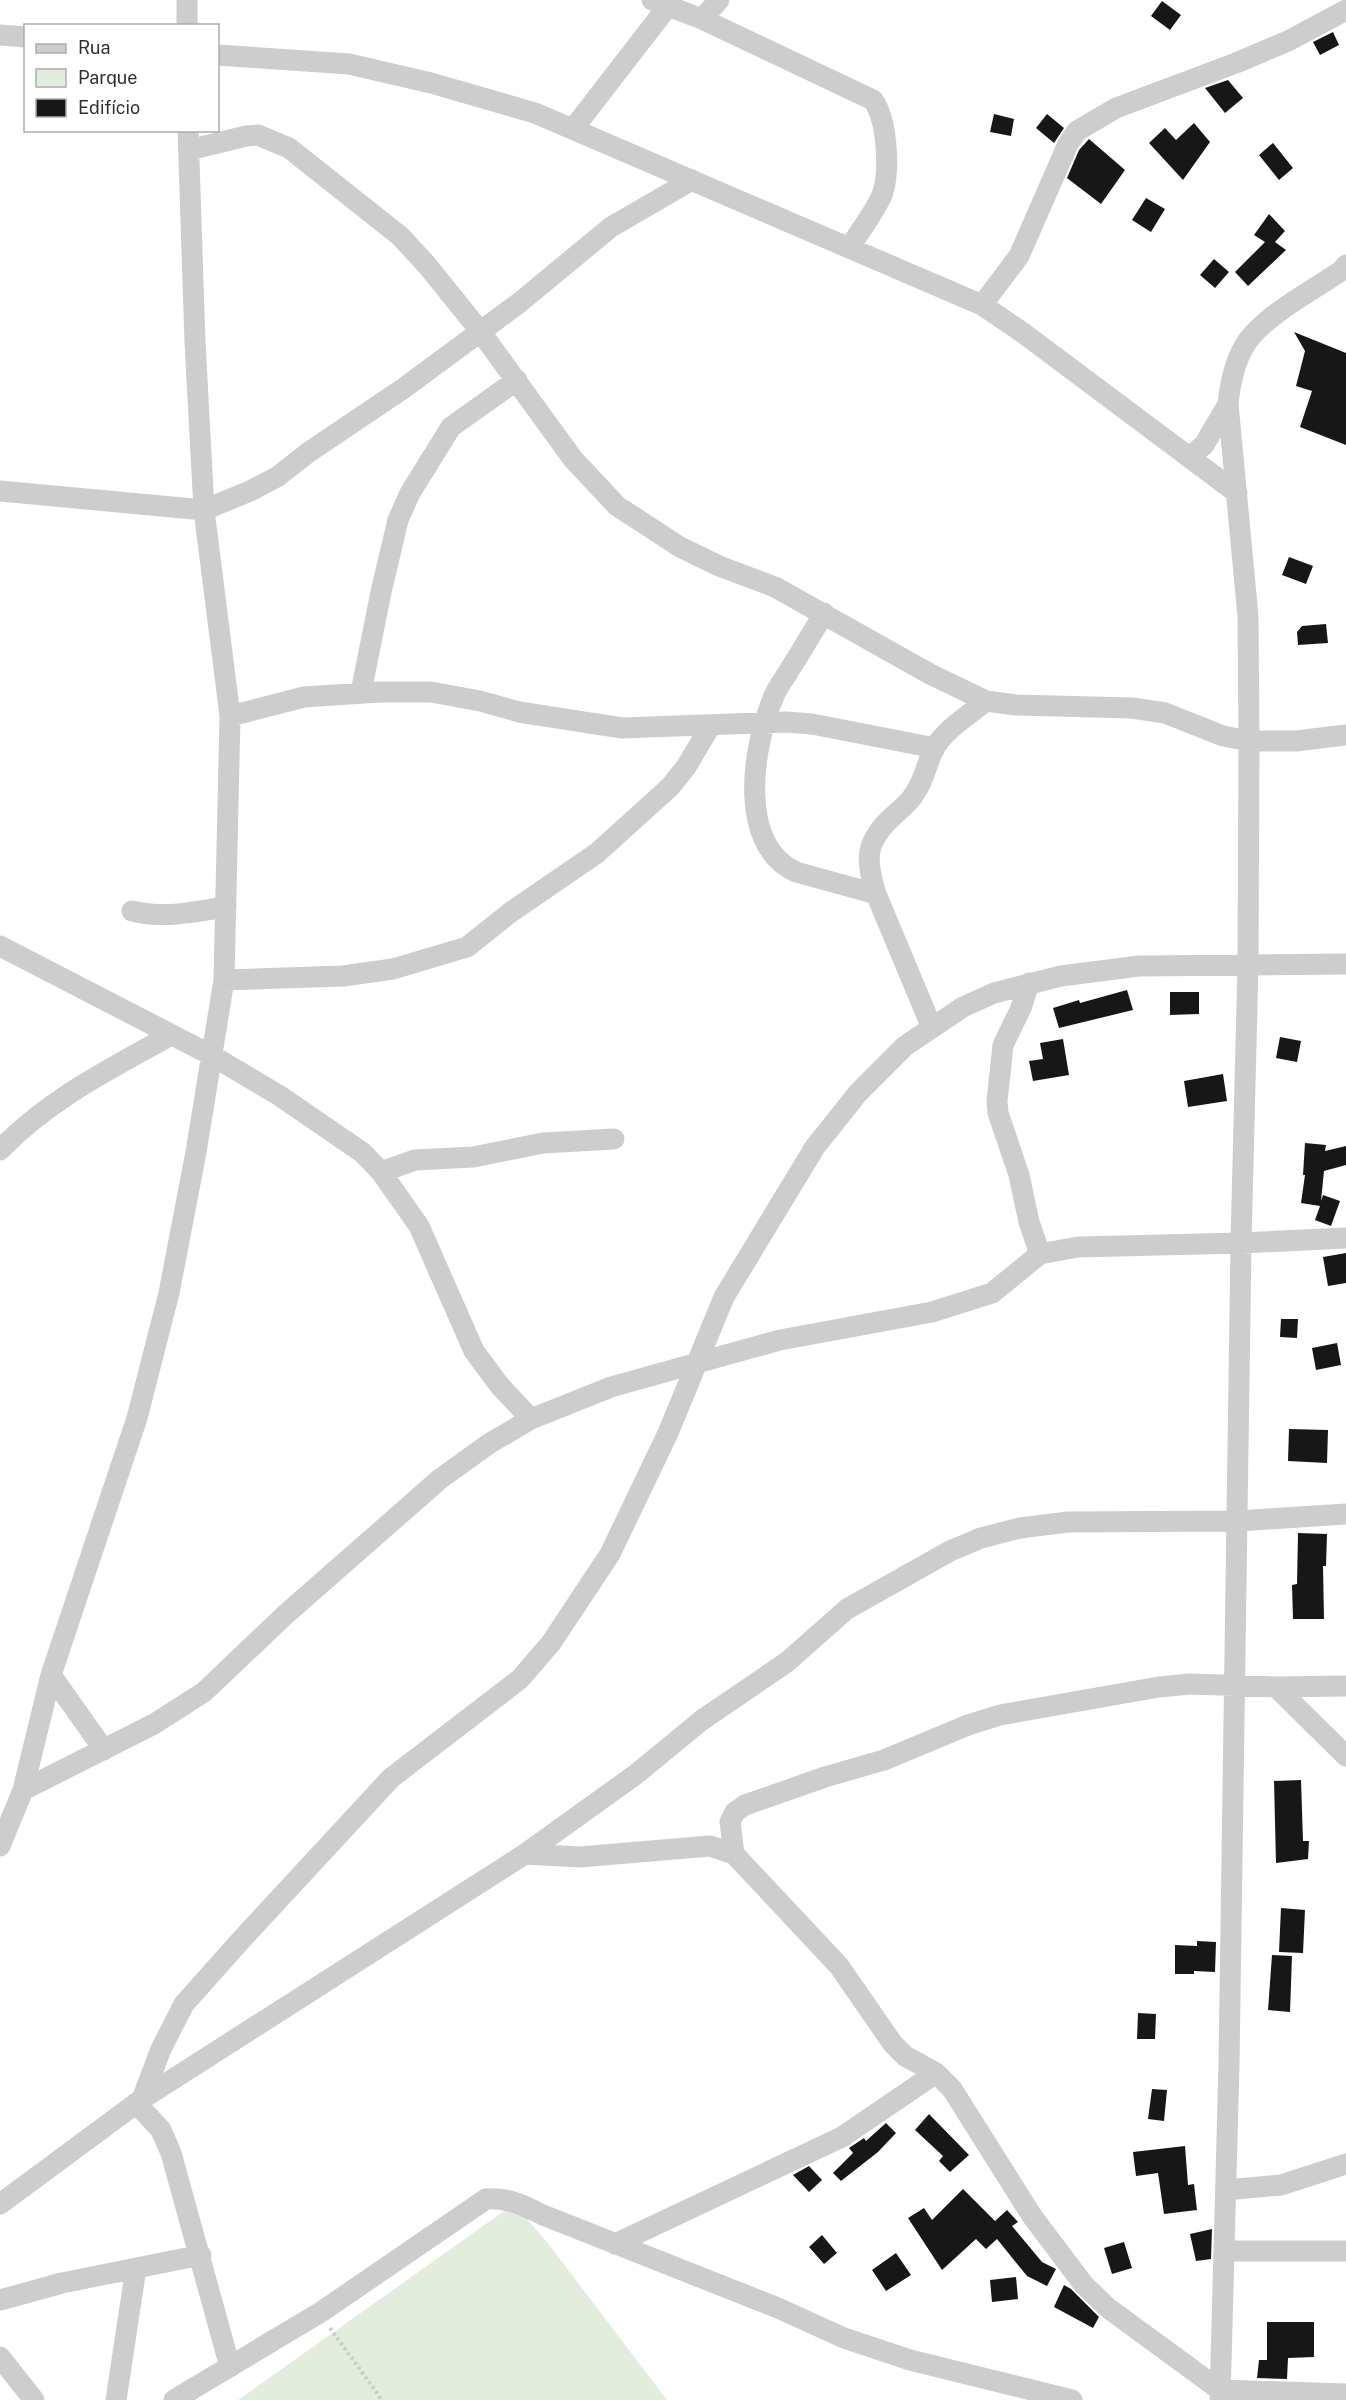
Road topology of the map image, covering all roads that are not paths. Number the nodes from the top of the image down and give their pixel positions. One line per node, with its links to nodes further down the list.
1 (187, 0): 6 (street)
2 (719, 0): 5 (street)
3 (660, 3): 5 (street); 10 (street)
4 (1346, 10): 15 (street)
5 (702, 19): 13 (street)
6 (187, 24)
7 (0, 35): 8 (street)
8 (24, 38)
9 (219, 55): 10 (street)
10 (573, 129): 12 (street)
11 (188, 140): 16 (street); 22 (street)
12 (692, 180): 13 (street); 16 (street)
13 (849, 248): 15 (street)
14 (1346, 265): 18 (street)
15 (982, 305): 19 (street)
16 (480, 331): 17 (street); 22 (street)
17 (517, 380): 23 (street); 24 (street)
18 (1228, 404): 19 (street); 21 (street)
19 (1188, 457): 21 (street)
20 (0, 491): 22 (street)
21 (1237, 493): 30 (street)
22 (204, 510): 26 (street)
23 (824, 614): 25 (street); 27 (street)
24 (361, 692): 26 (street); 28 (street)
25 (986, 701): 30 (street); 31 (street)
26 (230, 716): 33 (street)
27 (764, 724): 28 (street); 31 (street); 32 (street)
28 (711, 725): 38 (street)
29 (1346, 735): 30 (street)
30 (1250, 741): 37 (street)
31 (935, 748): 32 (street)
32 (876, 894): 40 (street)
33 (226, 907): 34 (street); 38 (street)
34 (132, 911)
35 (0, 946): 41 (street)
36 (1346, 964): 37 (street)
37 (1248, 965): 39 (street); 47 (street)
38 (224, 980): 42 (street)
39 (1029, 983): 40 (street); 48 (street)
40 (932, 1028): 49 (street)
41 (171, 1035): 42 (street); 44 (street)
42 (211, 1055): 45 (street); 53 (street)
43 (614, 1139): 45 (street)
44 (0, 1150)
45 (381, 1172): 50 (street)
46 (1346, 1238): 47 (street)
47 (1241, 1243): 48 (street); 52 (street)
48 (1040, 1254): 49 (street)
49 (697, 1362): 50 (street); 64 (street)
50 (531, 1419): 57 (street)
51 (1346, 1514): 52 (street)
52 (1237, 1521): 54 (street); 61 (street)
53 (51, 1675): 57 (street); 59 (street)
54 (1234, 1685): 56 (street); 62 (street); 66 (street)
55 (1346, 1686): 56 (street)
56 (1276, 1687): 58 (street)
57 (104, 1750): 59 (street)
58 (1346, 1756)
59 (23, 1790): 60 (street)
60 (0, 1846)
61 (525, 1854): 62 (street); 64 (street)
62 (734, 1854): 63 (street)
63 (936, 2073): 68 (street); 77 (street)
64 (139, 2101): 67 (street); 71 (street)
65 (1346, 2164): 66 (street)
66 (1226, 2190): 69 (street)
67 (0, 2204)
68 (615, 2244): 75 (street); 81 (street)
69 (1224, 2251): 70 (street); 77 (street)
70 (1346, 2251)
71 (201, 2255): 72 (street); 75 (street)
72 (136, 2268): 73 (street); 79 (street)
73 (0, 2300)
74 (0, 2357): 78 (street)
75 (230, 2367): 80 (street)
76 (1346, 2394): 77 (street)
77 (1220, 2395)
78 (34, 2400)
79 (116, 2400)
80 (174, 2400)
81 (1072, 2400)

